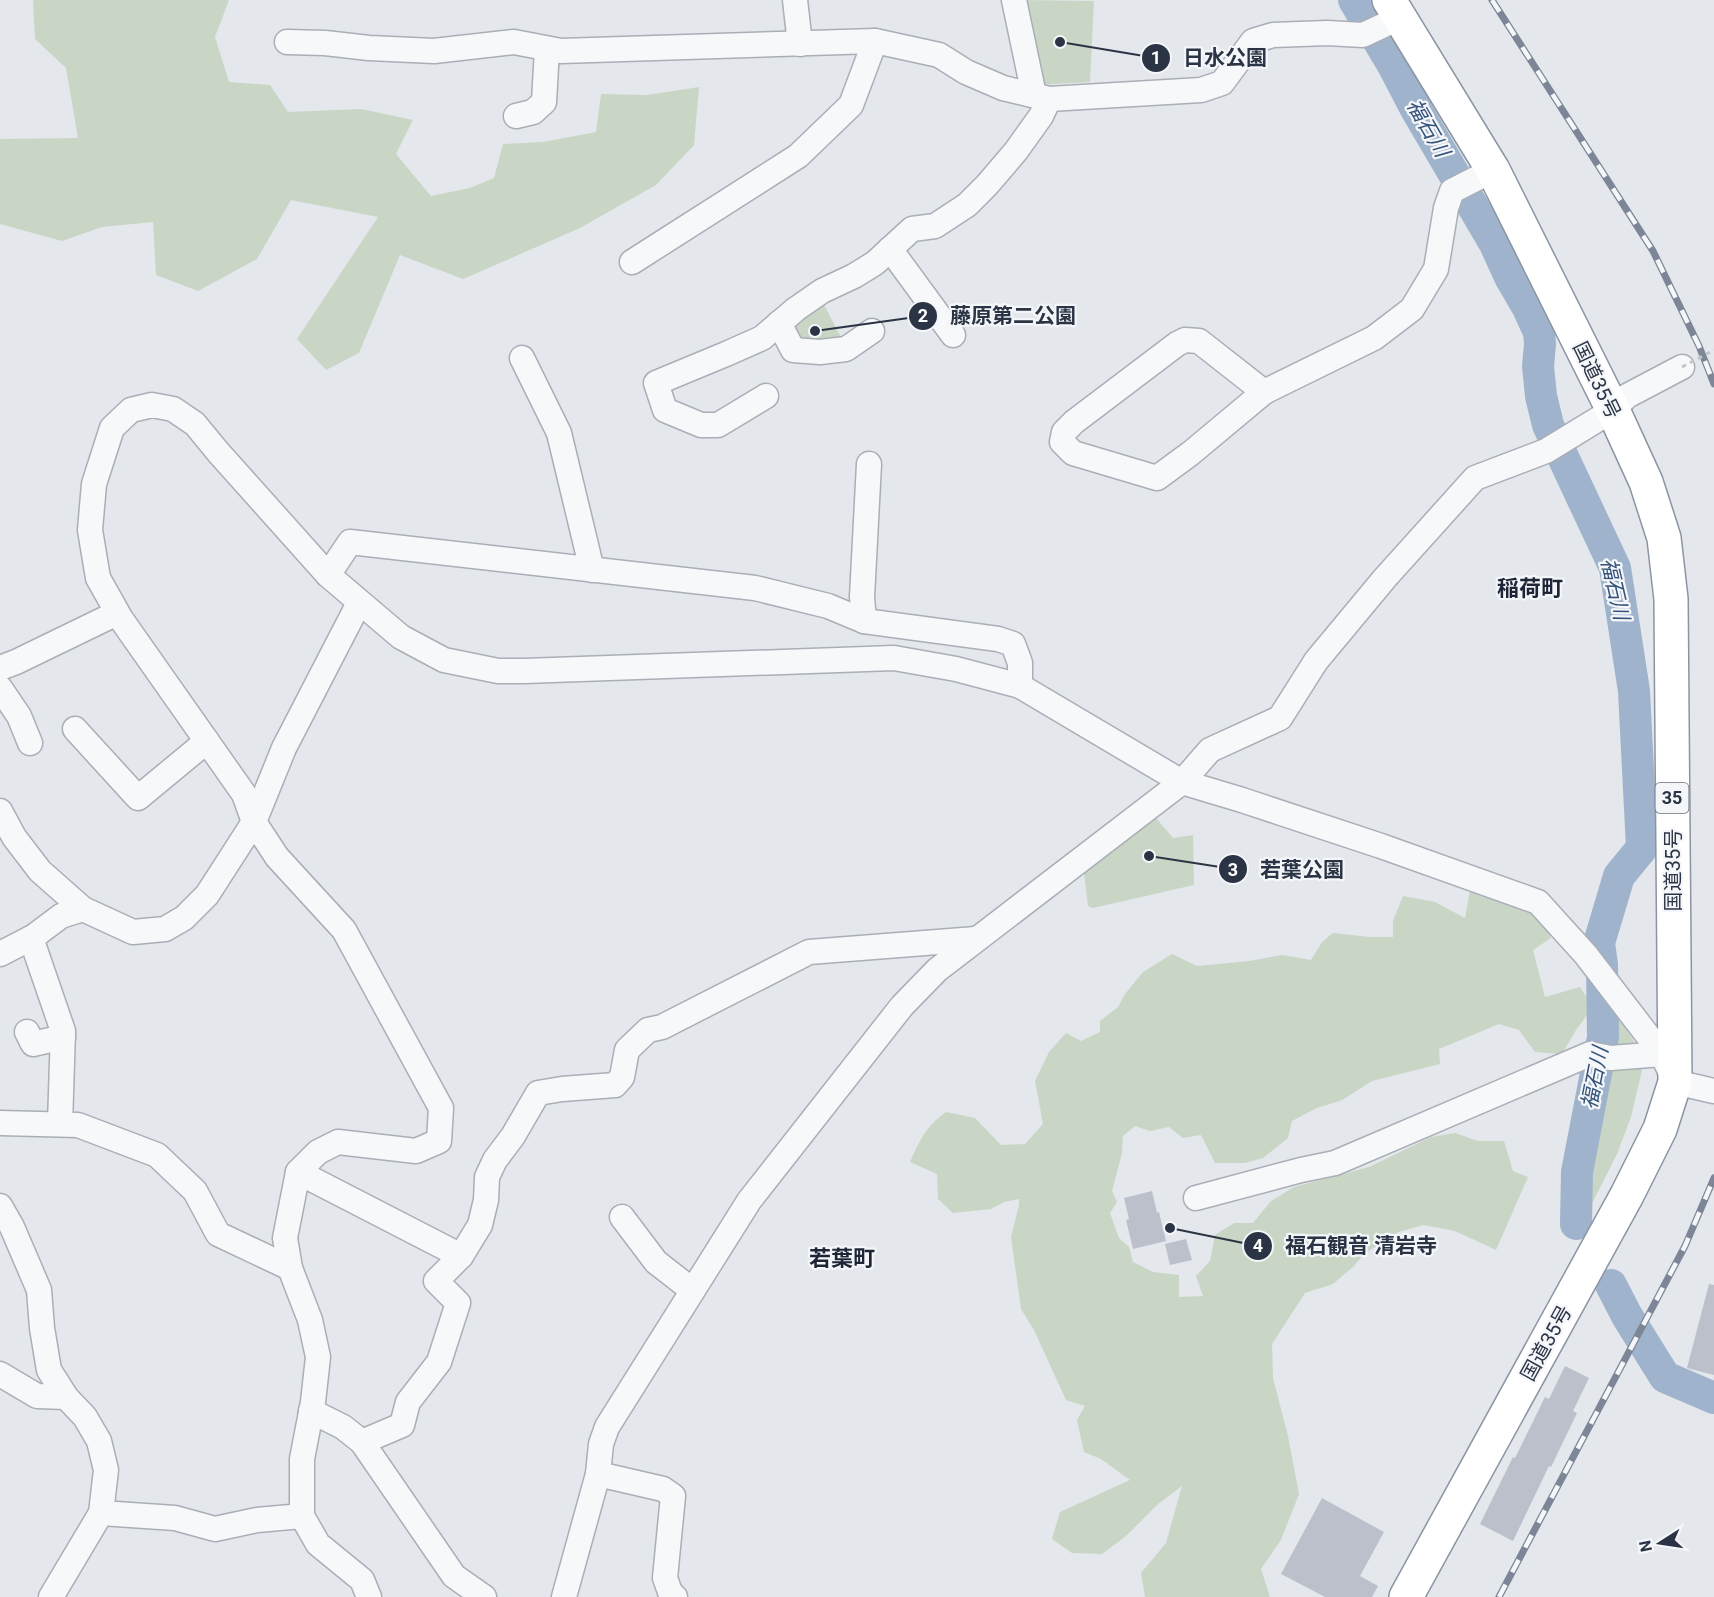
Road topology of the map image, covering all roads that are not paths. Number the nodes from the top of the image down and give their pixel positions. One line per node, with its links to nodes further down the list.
1 (795, 0): 6 (street)
2 (1014, 0): 8 (street)
3 (1382, 20): 8 (street); 10 (highway, 国道35号 / 35)
4 (876, 41): 6 (street); 8 (street); 12 (street)
5 (286, 42): 7 (street)
6 (800, 44): 7 (street)
7 (547, 49): 9 (street)
8 (1041, 97): 11 (street)
9 (516, 116)
10 (1472, 181): 18 (street); 20 (highway, 国道35号 / 35)
11 (890, 249): 13 (street); 15 (street)
12 (632, 262)
13 (779, 323): 14 (street); 19 (street)
14 (872, 330)
15 (953, 335)
16 (522, 358): 22 (street)
17 (1682, 367): 20 (street)
18 (1264, 392): 18 (street)
19 (766, 396)
20 (1604, 416): 33 (street); 43 (highway, 国道35号 / 35)
21 (869, 464): 26 (street)
22 (592, 570): 23 (street); 26 (street)
23 (328, 575): 24 (street); 25 (street)
24 (359, 603): 28 (street); 35 (street)
25 (117, 613): 27 (street); 31 (street)
26 (864, 621): 28 (street)
27 (0, 668)
28 (1020, 686): 33 (street)
29 (0, 688): 32 (street)
30 (75, 729): 31 (street)
31 (207, 741): 35 (street)
32 (30, 742)
33 (1182, 782): 39 (street); 43 (street)
34 (0, 812): 36 (street)
35 (254, 822): 37 (street); 47 (street)
36 (7, 839): 37 (street)
37 (83, 909): 38 (street)
38 (31, 938): 40 (street); 42 (street)
39 (976, 939): 51 (street); 53 (street)
40 (0, 954)
41 (27, 1032): 42 (street)
42 (63, 1036): 46 (street)
43 (1668, 1068): 44 (street); 48 (street); 66 (highway, 国道35号 / 35)
44 (1714, 1091)
45 (0, 1123): 46 (street)
46 (60, 1124): 52 (street)
47 (298, 1172): 51 (street); 52 (street)
48 (1196, 1198)
49 (0, 1206): 55 (street)
50 (622, 1217): 53 (street)
51 (461, 1256): 57 (street)
52 (290, 1268): 56 (street)
53 (692, 1290): 58 (street)
54 (0, 1374): 55 (street)
55 (66, 1397): 59 (street)
56 (311, 1411): 57 (street); 60 (street)
57 (362, 1442): 63 (street)
58 (598, 1474): 64 (street); 65 (street)
59 (102, 1513): 60 (street); 61 (street)
60 (302, 1516): 62 (street)
61 (51, 1597)
62 (369, 1597)
63 (484, 1597)
64 (564, 1597)
65 (675, 1597)
66 (1406, 1597)

